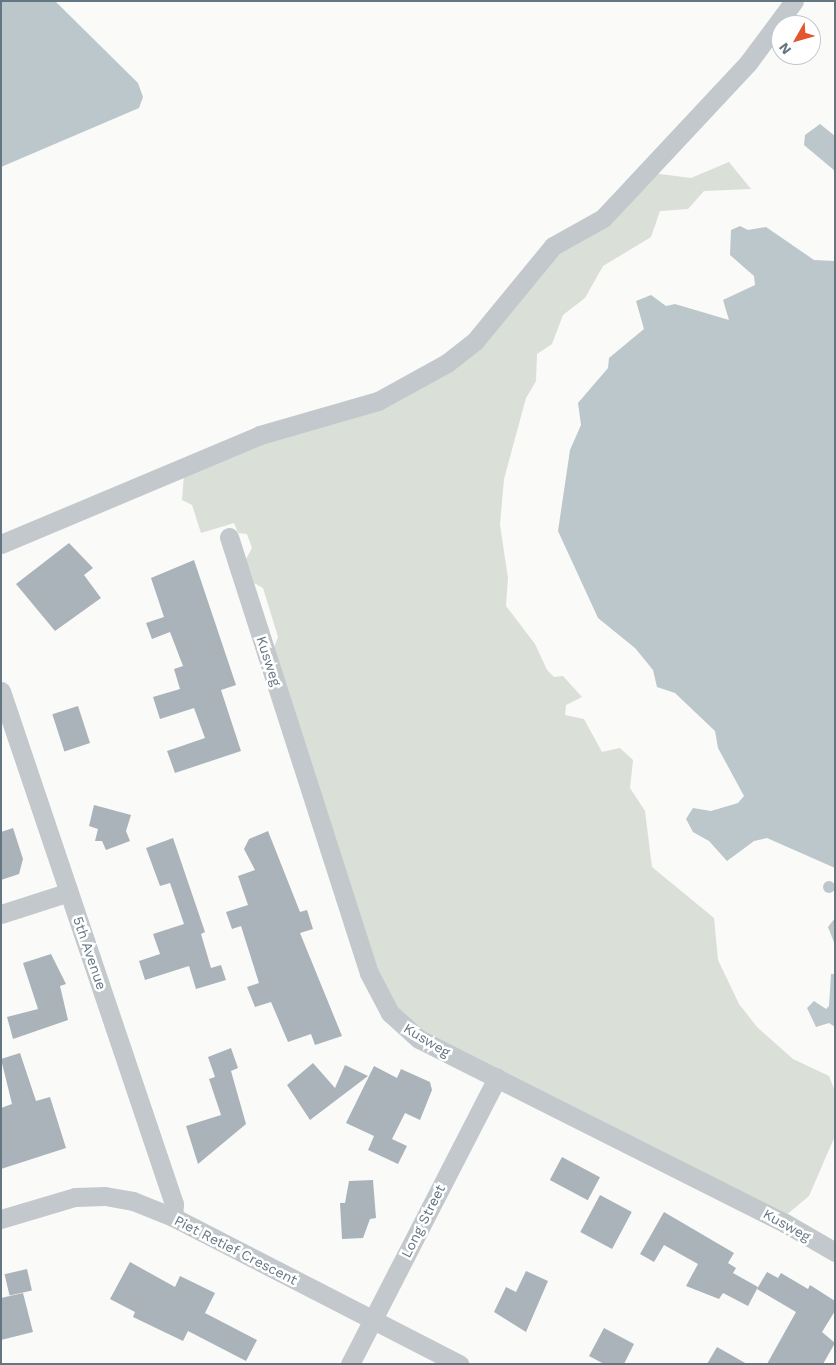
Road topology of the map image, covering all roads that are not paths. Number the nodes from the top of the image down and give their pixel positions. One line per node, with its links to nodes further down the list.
1 (794, 1): 3 (street)
2 (229, 537): 7 (street, Kusweg)
3 (1, 544)
4 (1, 690): 5 (street, 5th Avenue)
5 (69, 892): 6 (street); 8 (street, 5th Avenue)
6 (1, 914)
7 (497, 1078): 10 (street, Kusweg); 11 (street, Long Street)
8 (173, 1217): 9 (street, Piet Retief Crescent); 11 (street, Piet Retief Crescent)
9 (1, 1219)
10 (835, 1252)
11 (373, 1319): 12 (street, Long Street); 13 (street, Piet Retief Crescent)
12 (350, 1364)
13 (459, 1364)

